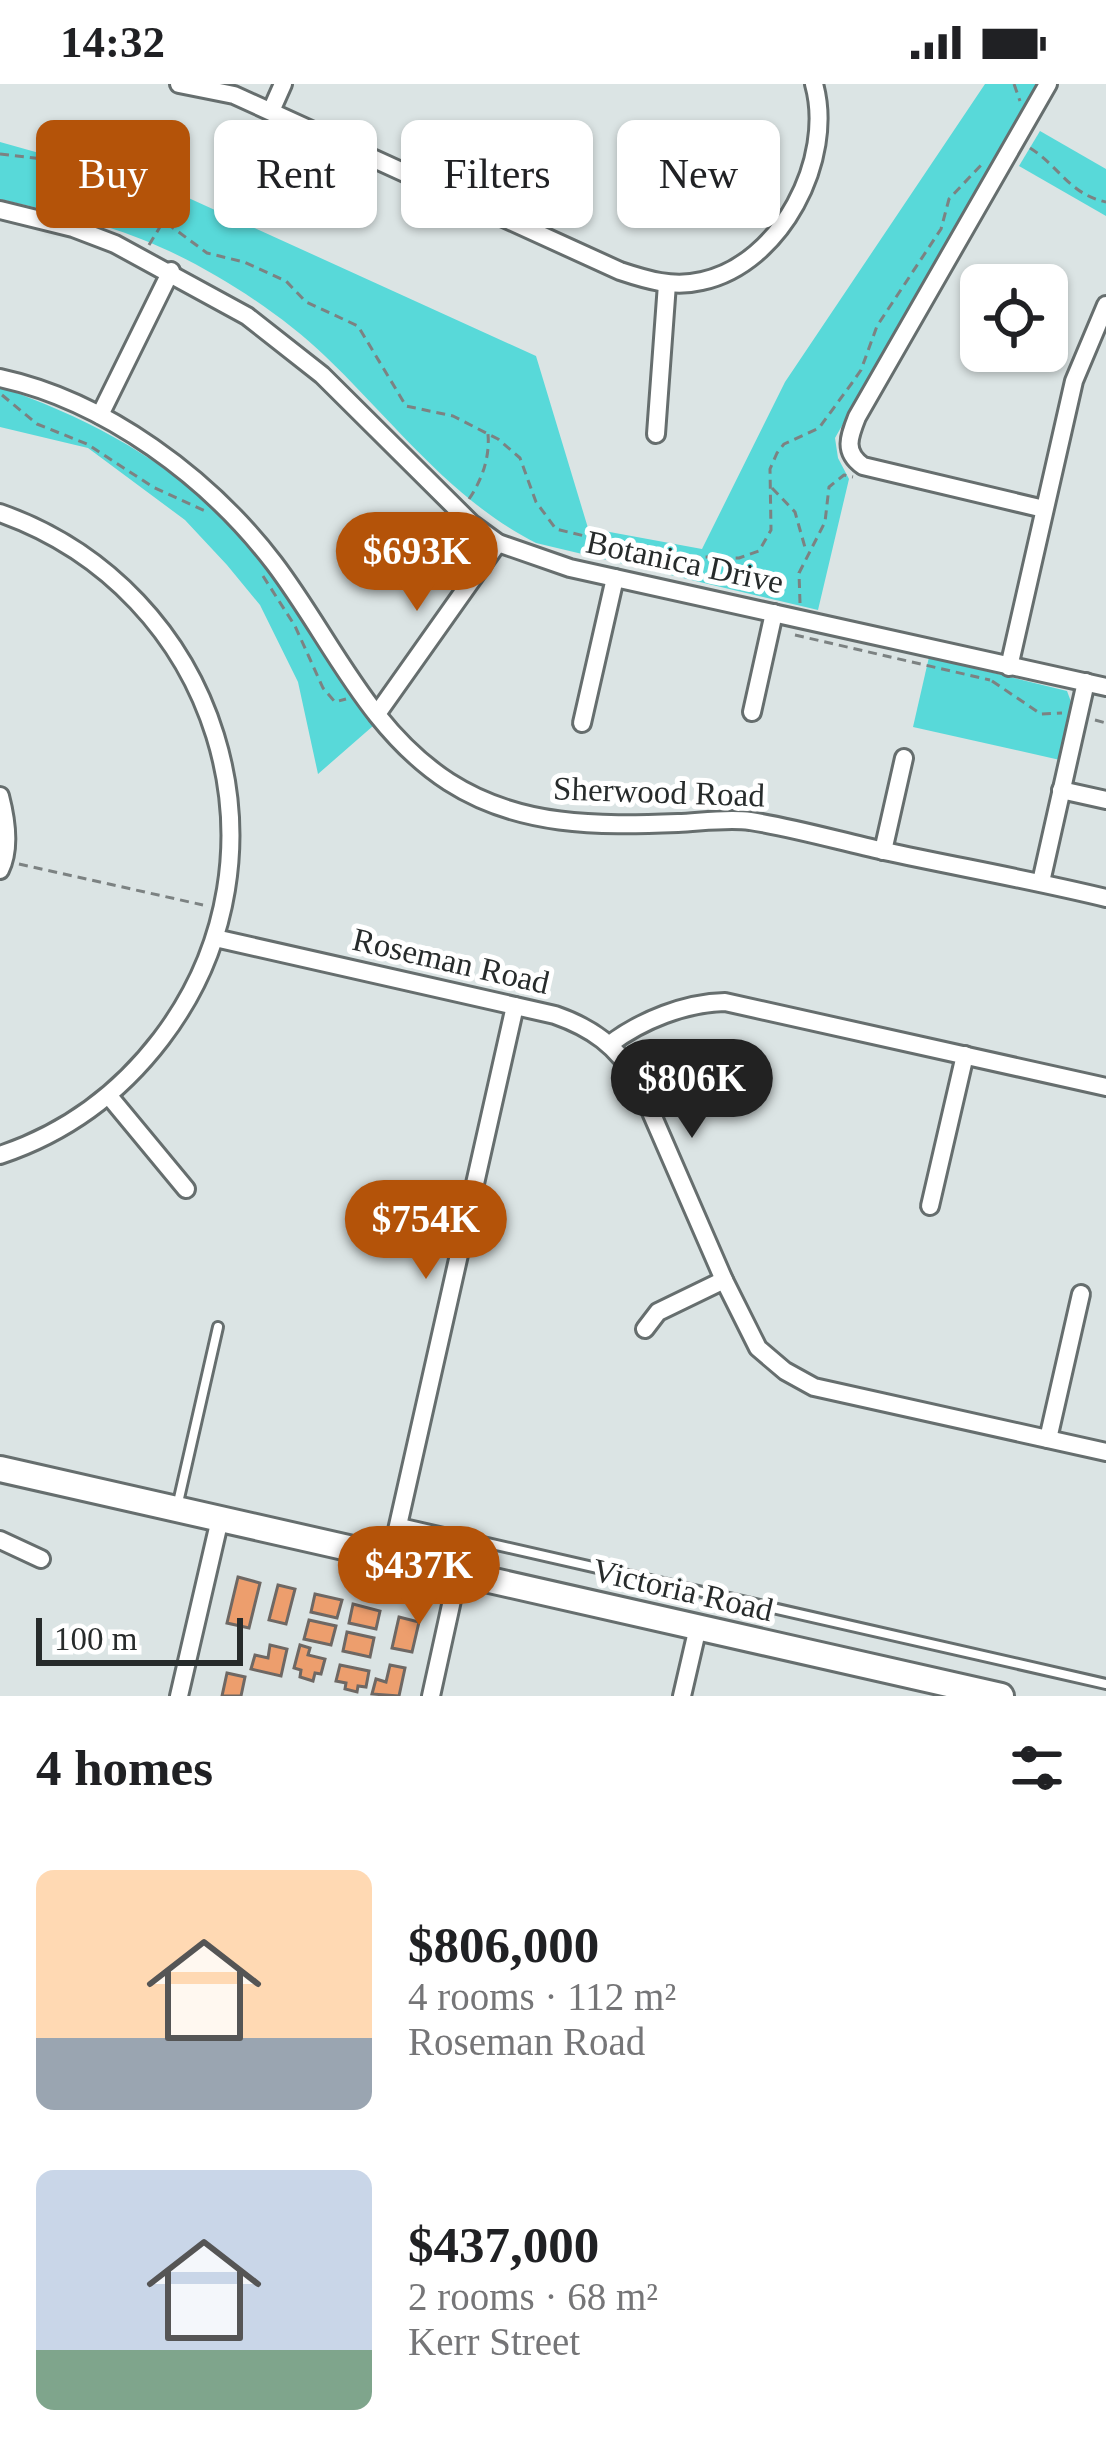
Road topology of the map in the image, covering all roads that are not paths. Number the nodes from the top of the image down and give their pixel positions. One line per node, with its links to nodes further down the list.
1 (179, 84): 5 (street)
2 (284, 84): 5 (street)
3 (814, 84): 8 (street)
4 (1048, 84): 13 (street)
5 (271, 111): 8 (street)
6 (0, 210): 7 (street, Botanica Drive)
7 (171, 271): 11 (street); 15 (street, Botanica Drive)
8 (667, 284): 12 (street)
9 (1106, 305): 13 (street)
10 (0, 378): 11 (street, Sherwood Road)
11 (100, 415): 22 (street, Sherwood Road)
12 (656, 434)
13 (1044, 509): 18 (street)
14 (0, 513): 32 (street)
15 (498, 543): 16 (street, Botanica Drive); 22 (street)
16 (616, 578): 17 (street, Botanica Drive); 23 (street)
17 (774, 613): 18 (street, Botanica Drive); 21 (street)
18 (1009, 667): 19 (street, Botanica Drive)
19 (1086, 682): 20 (street, Botanica Drive); 25 (street)
20 (1106, 687)
21 (752, 712)
22 (377, 714): 28 (street, Sherwood Road)
23 (582, 723)
24 (904, 758): 28 (street)
25 (1061, 790): 27 (street); 30 (street)
26 (0, 796): 29 (street)
27 (1106, 800)
28 (884, 851): 30 (street, Sherwood Road)
29 (2, 866)
30 (1041, 882): 31 (street, Sherwood Road)
31 (1106, 898)
32 (214, 938): 33 (street, Roseman Road); 37 (street)
33 (515, 1006): 34 (street, Roseman Road); 50 (street)
34 (610, 1044): 35 (street); 41 (street, Roseman Road)
35 (965, 1055): 36 (street); 40 (street)
36 (1106, 1088)
37 (110, 1096): 38 (street); 39 (street)
38 (0, 1155)
39 (186, 1189)
40 (930, 1206)
41 (724, 1280): 44 (street); 45 (street, Roseman Road)
42 (1081, 1294): 45 (street)
43 (218, 1327): 49 (lane)
44 (645, 1329)
45 (1048, 1438): 46 (street, Roseman Road)
46 (1106, 1452)
47 (0, 1469): 49 (main road, Victoria Road)
48 (0, 1481): 49 (main road, Victoria Road)
49 (175, 1515): 51 (main road, Victoria Road)
50 (399, 1522): 54 (street); 57 (lane, Victoria Road)
51 (219, 1524): 54 (main road, Victoria Road); 59 (street)
52 (0, 1540): 53 (street)
53 (41, 1559)
54 (390, 1563): 55 (main road, Victoria Road)
55 (457, 1579): 56 (main road, Victoria Road); 60 (street)
56 (696, 1633): 58 (main road, Victoria Road); 61 (street)
57 (1106, 1684)
58 (934, 1691): 62 (main road, Victoria Road)
59 (179, 1696)
60 (430, 1696)
61 (682, 1696)
62 (1001, 1696)

